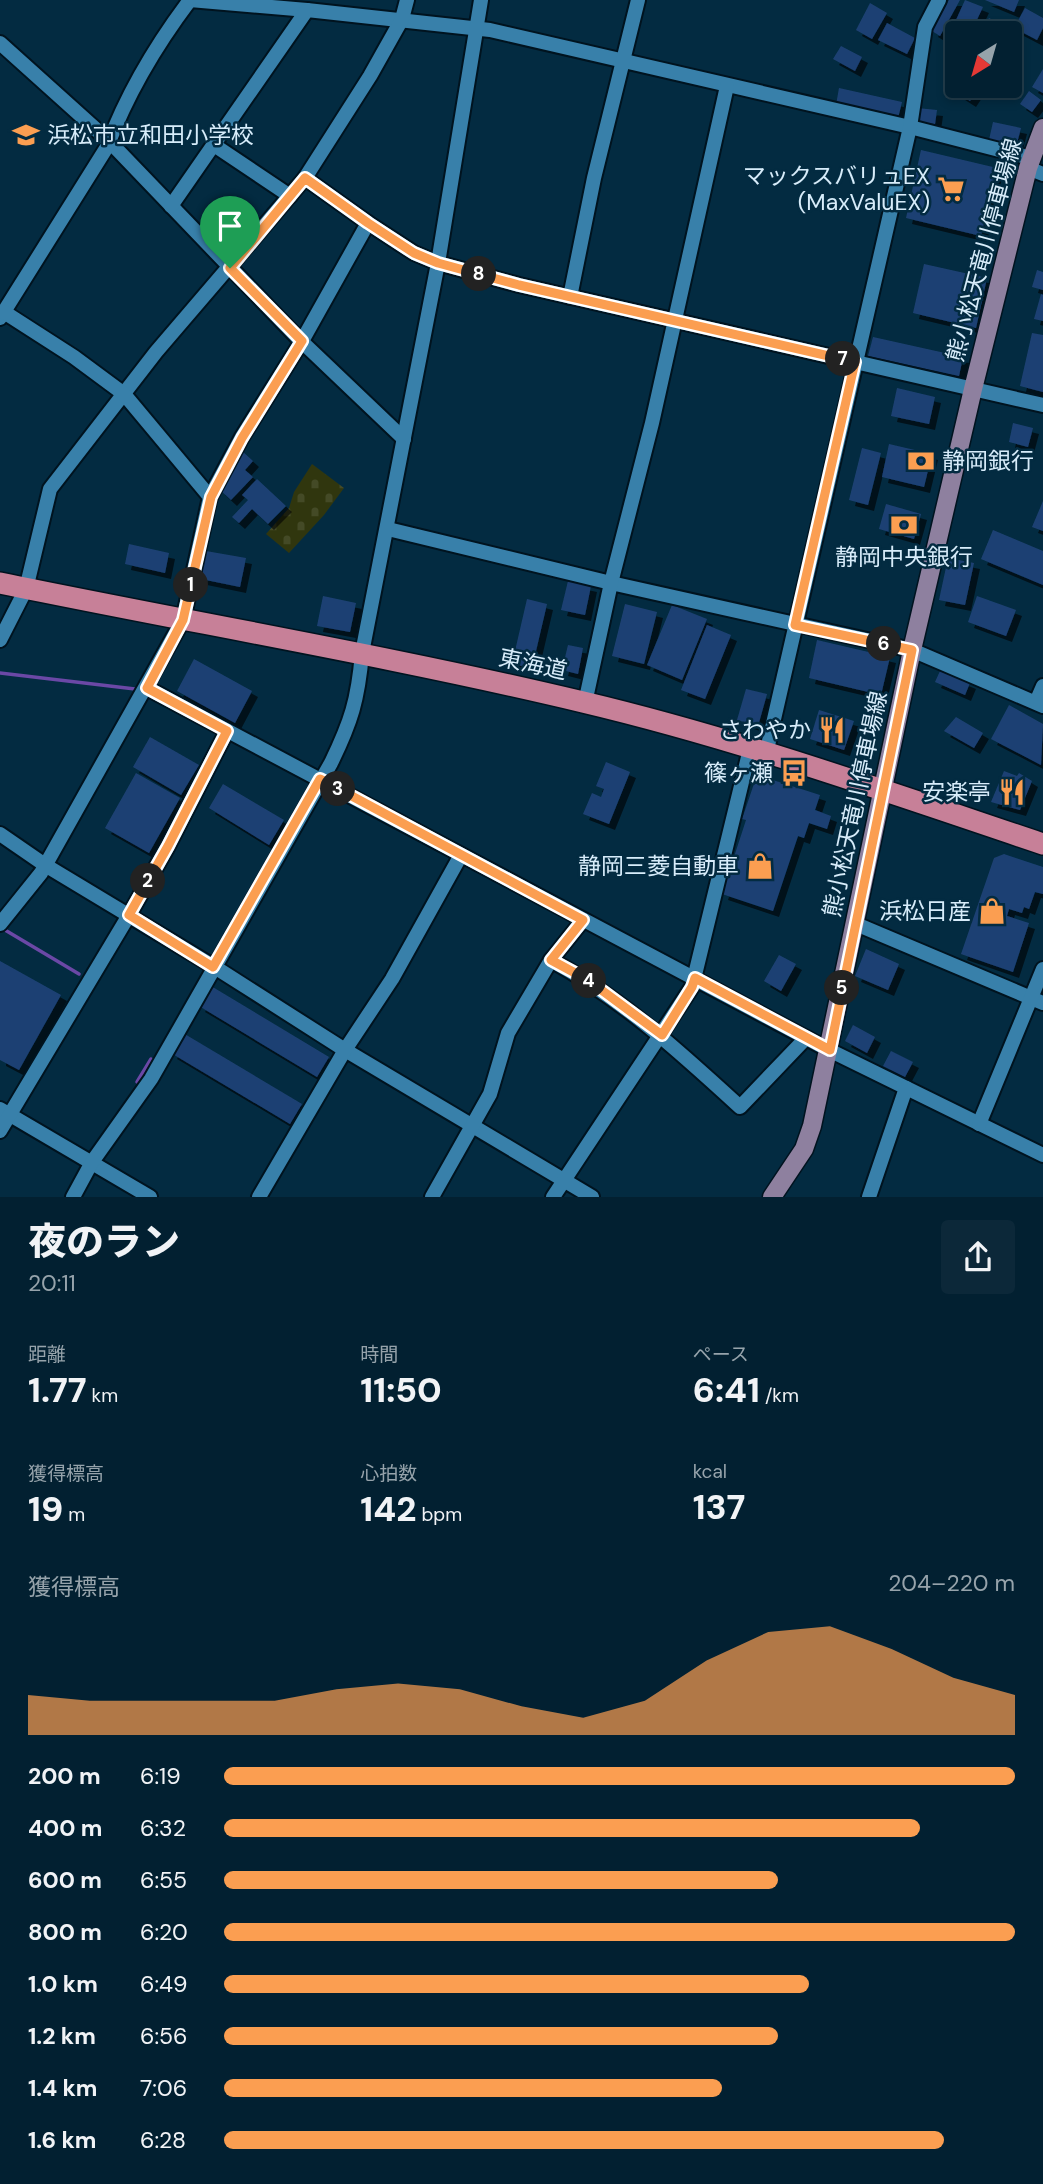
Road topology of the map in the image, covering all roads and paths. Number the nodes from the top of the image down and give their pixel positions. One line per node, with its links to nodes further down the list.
1 (190, 0): 6 (street); 14 (street)
2 (407, 0): 7 (street)
3 (481, 0): 8 (street)
4 (638, 0): 10 (street)
5 (939, 0): 12 (street)
6 (307, 10): 7 (street); 15 (street)
7 (402, 19): 8 (street); 17 (street)
8 (477, 28): 10 (street); 21 (street)
9 (0, 43): 14 (street)
10 (625, 62): 11 (street); 23 (street)
11 (727, 86): 12 (street); 25 (street)
12 (910, 127): 16 (street); 27 (street)
13 (1043, 128): 16 (main road, 熊小松天竜川停車場線)
14 (109, 141): 19 (street); 24 (street)
15 (214, 145): 18 (street); 19 (street)
16 (1034, 166): 28 (main road, 熊小松天竜川停車場線)
17 (305, 178): 18 (street); 20 (street)
18 (290, 197): 22 (street)
19 (171, 206): 22 (street)
20 (368, 223): 21 (street); 26 (street)
21 (438, 263): 23 (street); 31 (street)
22 (230, 268): 26 (street); 29 (street)
23 (570, 296): 25 (street)
24 (2, 315): 29 (street)
25 (675, 321): 27 (street); 35 (street)
26 (302, 341): 31 (street); 32 (street)
27 (855, 362): 28 (street); 38 (street)
28 (973, 389): 30 (street); 40 (main road, 熊小松天竜川停車場線)
29 (124, 394): 32 (street); 36 (street)
30 (1043, 405)
31 (404, 439): 33 (street)
32 (211, 497): 37 (street)
33 (388, 528): 35 (street); 41 (street)
34 (0, 583): 36 (highway, 東海道)
35 (611, 583): 38 (street); 44 (street)
36 (26, 589): 37 (highway, 東海道); 39 (street)
37 (183, 620): 41 (highway, 東海道); 43 (street)
38 (795, 625): 40 (street); 47 (street)
39 (0, 640)
40 (912, 650): 45 (street); 49 (main road, 熊小松天竜川停車場線)
41 (362, 653): 44 (highway, 東海道); 48 (street)
42 (1043, 686): 45 (street)
43 (147, 688): 46 (street); 53 (street)
44 (585, 703): 47 (highway, 東海道)
45 (1040, 704)
46 (227, 731): 48 (street); 54 (street)
47 (758, 752): 49 (highway, 東海道); 61 (street)
48 (320, 779): 52 (street); 59 (street)
49 (882, 790): 51 (highway, 東海道); 57 (main road, 熊小松天竜川停車場線)
50 (0, 834): 53 (street)
51 (1043, 844)
52 (461, 855): 55 (street); 65 (street)
53 (45, 865): 54 (street); 56 (street)
54 (129, 915): 59 (street); 68 (street)
55 (583, 920): 58 (street); 61 (street)
56 (0, 924)
57 (856, 924): 62 (street); 66 (main road, 熊小松天竜川停車場線)
58 (551, 960): 63 (street); 70 (street)
59 (213, 967): 65 (street); 73 (street)
60 (1043, 969): 62 (street)
61 (695, 978): 63 (street); 64 (street)
62 (1037, 1000): 69 (street)
63 (662, 1035): 64 (street); 74 (street)
64 (806, 1038): 66 (street)
65 (345, 1050): 70 (street); 77 (street)
66 (830, 1050): 67 (street); 81 (main road, 熊小松天竜川停車場線)
67 (906, 1088): 69 (street); 82 (street)
68 (5, 1112): 71 (street); 73 (street)
69 (979, 1124): 72 (street)
70 (471, 1125): 74 (street); 78 (street)
71 (0, 1131)
72 (1043, 1155)
73 (92, 1162): 75 (street); 76 (street)
74 (564, 1180): 79 (street); 80 (street)
75 (73, 1197)
76 (150, 1197)
77 (259, 1197)
78 (432, 1197)
79 (553, 1197)
80 (592, 1197)
81 (772, 1197)
82 (869, 1197)

